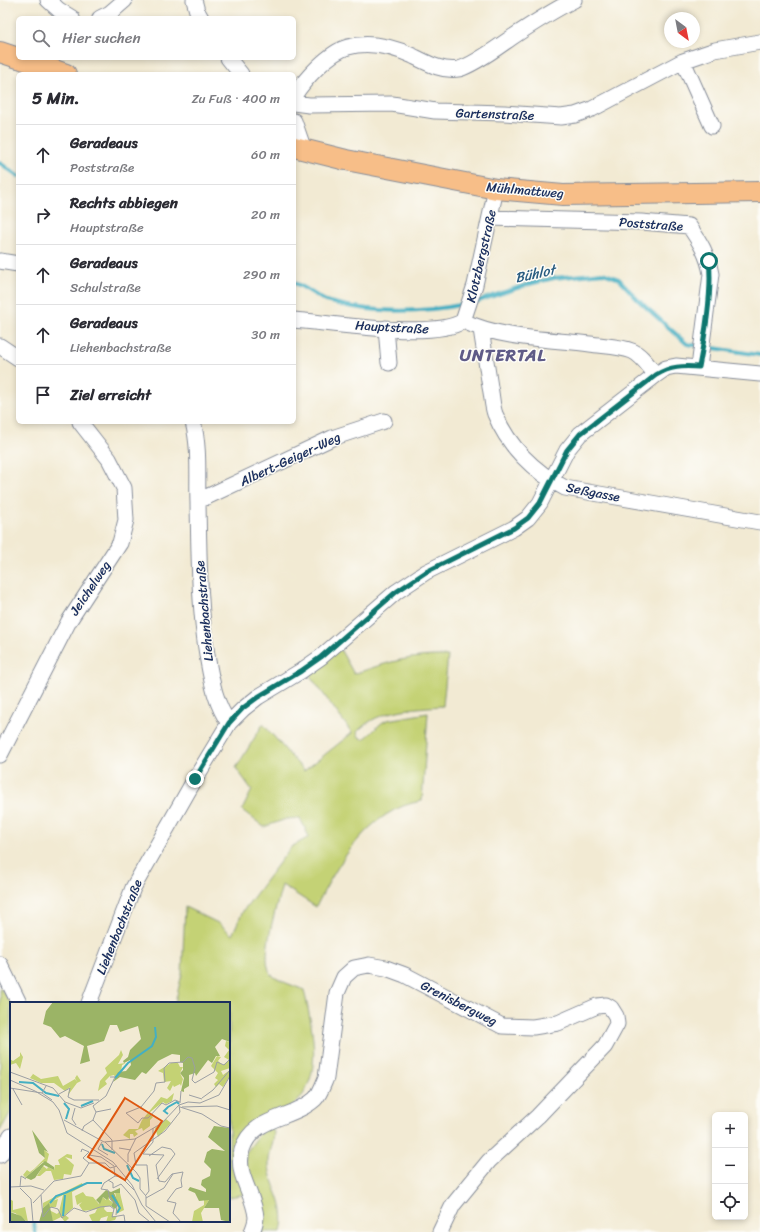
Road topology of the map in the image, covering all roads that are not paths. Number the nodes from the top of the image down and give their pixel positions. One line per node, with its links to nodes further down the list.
1 (48, 0): 5 (street)
2 (125, 0): 6 (street)
3 (194, 0): 7 (street)
4 (574, 0): 16 (street)
5 (69, 16)
6 (104, 16)
7 (200, 16)
8 (760, 42): 13 (street, Gartenstraße)
9 (0, 52): 10 (main road)
10 (16, 57)
11 (25, 60): 14 (main road)
12 (230, 60): 15 (street)
13 (684, 61): 17 (street, Gartenstraße); 18 (street)
14 (60, 72)
15 (239, 72)
16 (296, 93)
17 (296, 103)
18 (712, 126)
19 (296, 132): 20 (street)
20 (299, 148): 21 (main road, Mühlmattweg)
21 (496, 189): 22 (main road, Mühlmattweg); 23 (street, Klotzbergstraße)
22 (760, 192)
23 (490, 218): 26 (street, Klotzbergstraße); 32 (street, Poststraße)
24 (0, 261): 25 (street)
25 (16, 264)
26 (465, 317): 28 (street, Hauptstraße); 29 (street)
27 (296, 320): 28 (street, Hauptstraße)
28 (386, 328): 33 (street)
29 (481, 329): 35 (street); 39 (street, Seßgasse)
30 (0, 346): 31 (street)
31 (16, 357)
32 (700, 362): 34 (street); 35 (street)
33 (389, 363)
34 (760, 374)
35 (656, 375): 39 (street)
36 (384, 421): 40 (street, Albert-Geiger-Weg)
37 (82, 424): 43 (street, Jeichelweg)
38 (193, 424): 40 (street, Liehenbachstraße)
39 (551, 481): 41 (street, Seßgasse); 42 (street)
40 (198, 501): 42 (street, Liehenbachstraße)
41 (760, 522)
42 (229, 723): 46 (street, Liehenbachstraße)
43 (0, 755)
44 (0, 964): 45 (street)
45 (18, 1002)
46 (89, 1002)
47 (10, 1138): 48 (street)
48 (0, 1155)
49 (252, 1232): 50 (street, Grenisbergweg)
50 (440, 1232)

